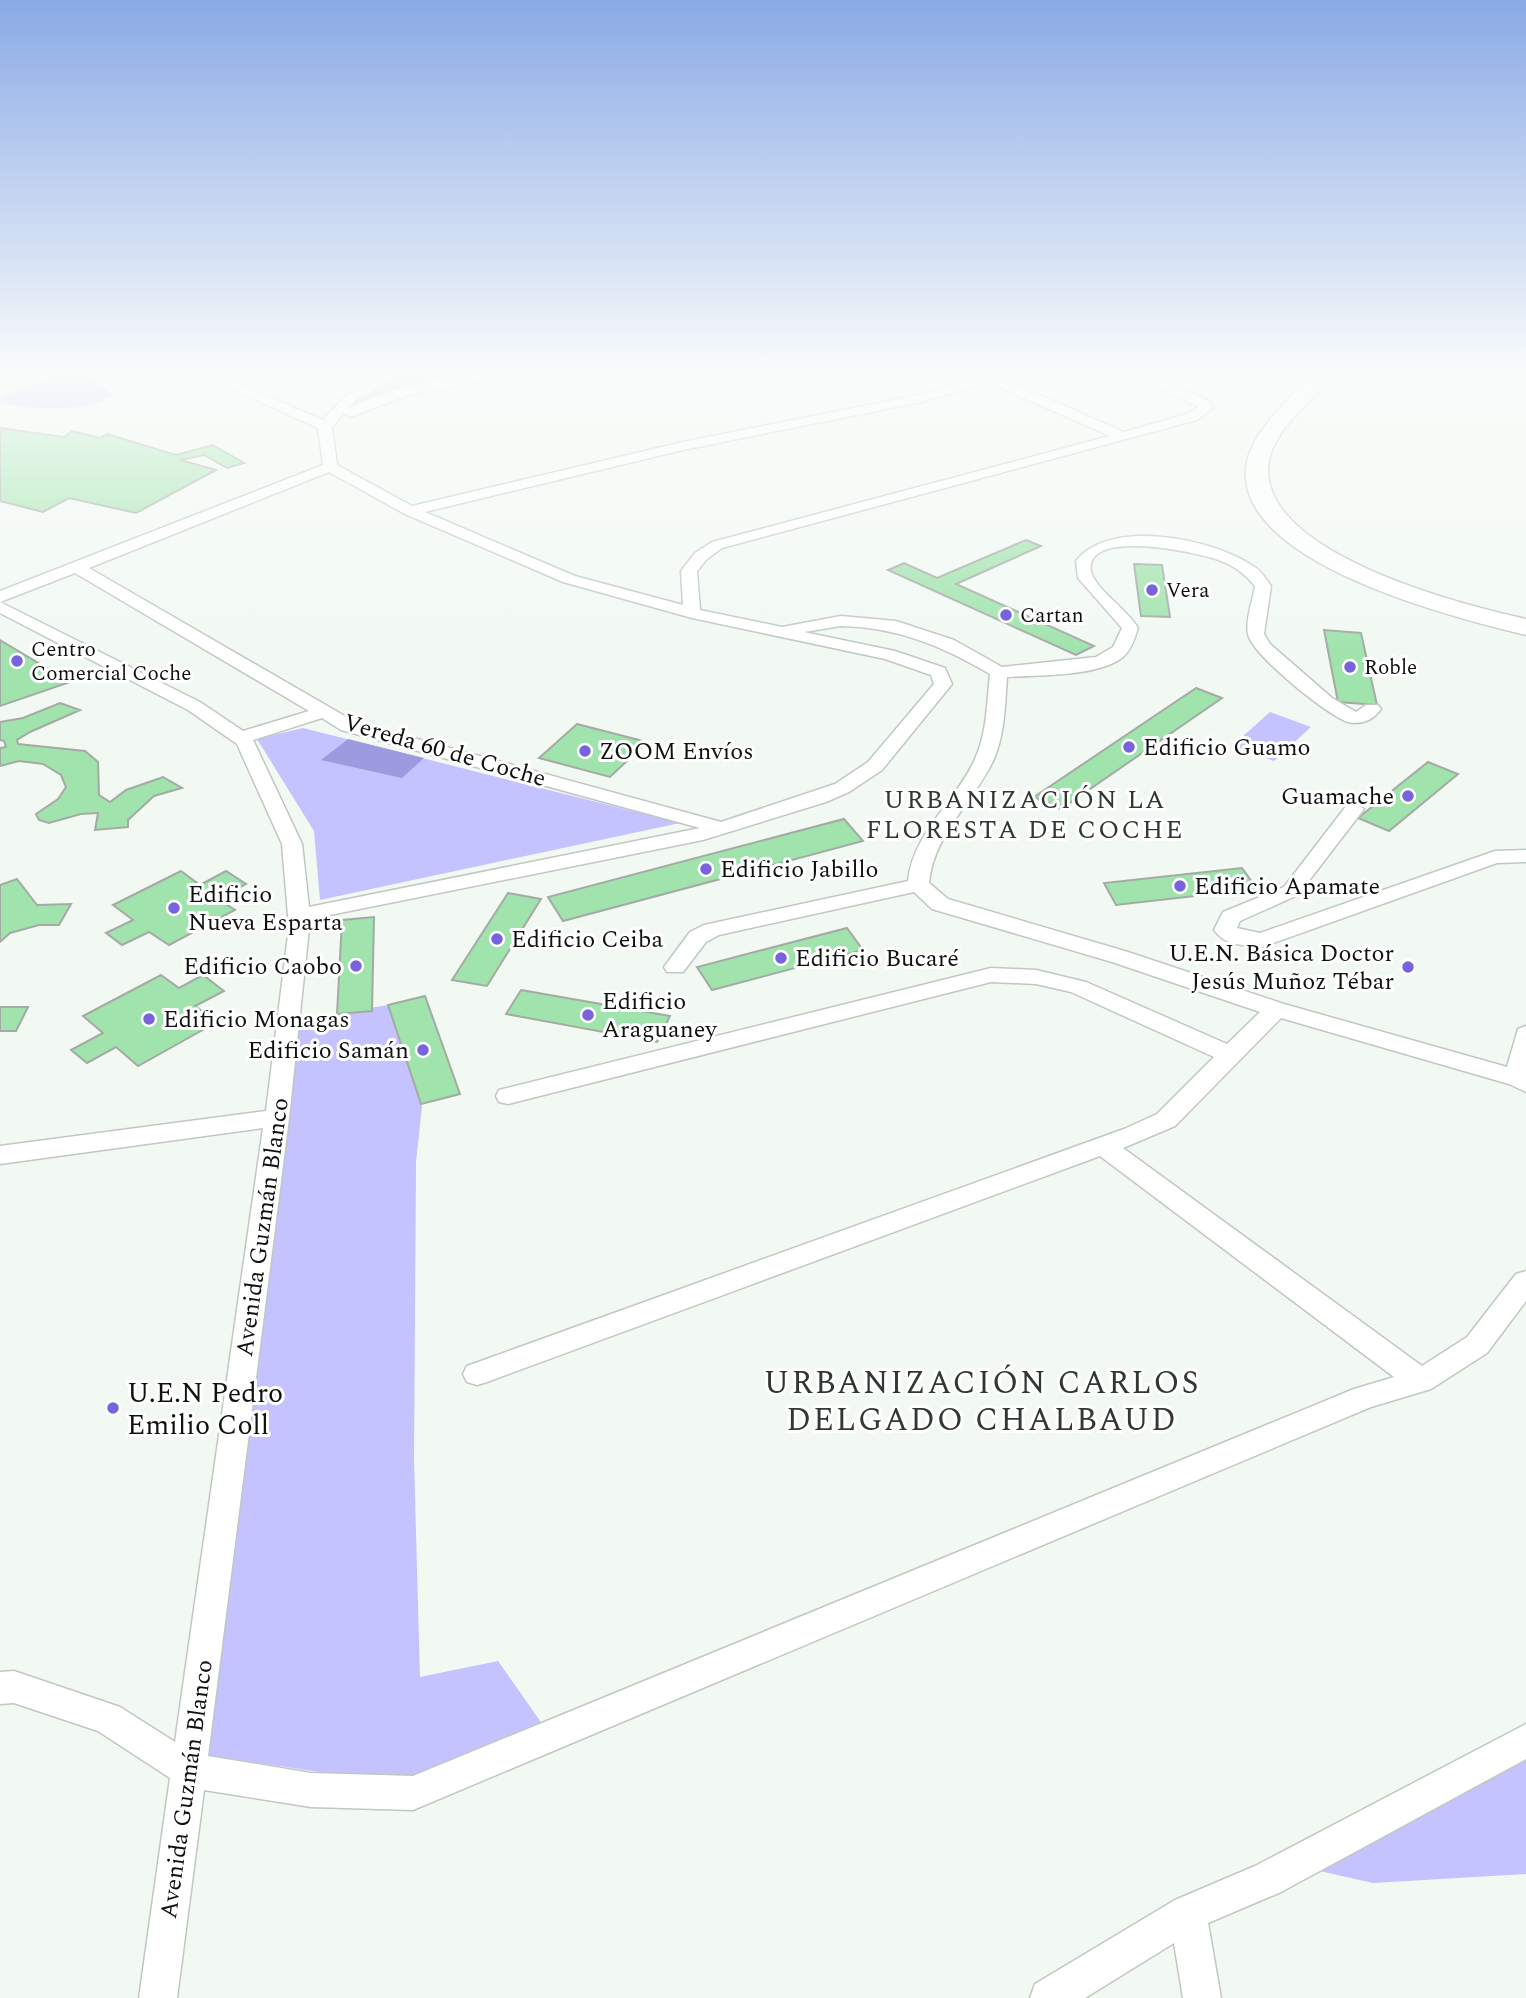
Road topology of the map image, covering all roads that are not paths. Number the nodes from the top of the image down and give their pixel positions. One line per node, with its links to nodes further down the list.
1 (330, 467): 6 (street); 7 (street)
2 (594, 467): 6 (street)
3 (1009, 467): 10 (street)
4 (1259, 467): 12 (main road)
5 (1280, 476): 11 (main road)
6 (410, 511): 10 (street)
7 (75, 566): 8 (street); 16 (street, Vereda 60 de Coche)
8 (0, 597)
9 (0, 607): 17 (street, Avenida Guzmán Blanco)
10 (692, 613): 13 (street)
11 (1526, 620)
12 (1526, 627)
13 (784, 632): 14 (street); 19 (street)
14 (999, 672): 15 (street); 21 (street)
15 (1373, 709)
16 (323, 712): 17 (street); 19 (street, Vereda 60 de Coche)
17 (239, 737): 22 (street, Avenida Guzmán Blanco)
18 (1354, 809): 20 (street)
19 (724, 829): 22 (street)
20 (1526, 856)
21 (918, 885): 23 (street); 24 (street)
22 (299, 915): 29 (street, Avenida Guzmán Blanco)
23 (675, 967)
24 (1276, 1009): 26 (street); 27 (street)
25 (1526, 1034): 27 (street)
26 (1228, 1054): 28 (street); 30 (street)
27 (1522, 1081)
28 (508, 1096)
29 (277, 1118): 31 (street); 37 (street, Avenida Guzmán Blanco)
30 (1103, 1146): 33 (street); 34 (street)
31 (0, 1155)
32 (1526, 1281): 34 (street)
33 (477, 1374)
34 (1421, 1381): 37 (street)
35 (0, 1688): 37 (street)
36 (1526, 1741): 38 (street)
37 (188, 1770): 39 (street, Avenida Guzmán Blanco)
38 (1188, 1913): 40 (street); 41 (street)
39 (158, 1998)
40 (1049, 1998)
41 (1202, 1998)

